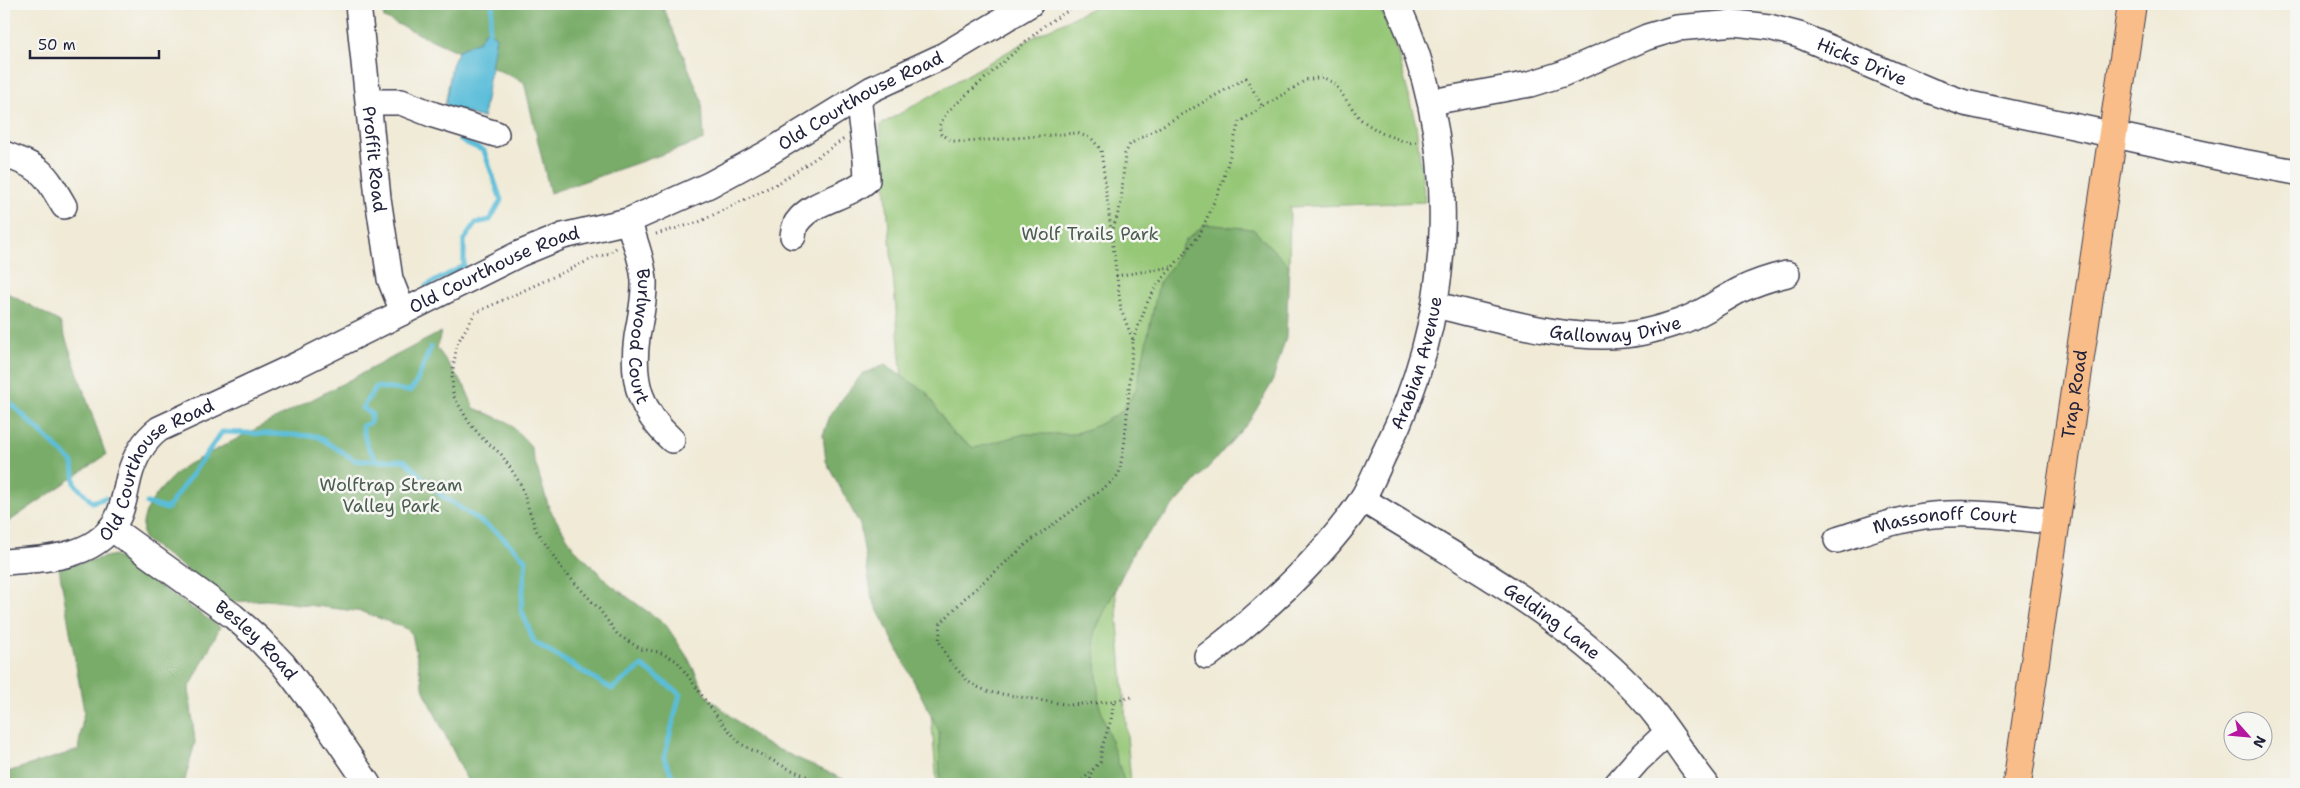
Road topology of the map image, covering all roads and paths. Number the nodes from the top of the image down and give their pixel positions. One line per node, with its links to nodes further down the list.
1 (358, 4): 7 (street, Proffit Road)
2 (1030, 4): 6 (street, Old Courthouse Road)
3 (1079, 4): 20 (path)
4 (1397, 4): 8 (street, Arabian Avenue)
5 (2132, 4): 11 (main road, Trap Road)
6 (858, 98): 10 (street); 17 (street, Old Courthouse Road)
7 (369, 102): 12 (street); 26 (street, Proffit Road)
8 (1432, 102): 11 (street, Hicks Drive); 13 (street, Arabian Avenue)
9 (1263, 107): 13 (path); 20 (path); 22 (path)
10 (862, 127): 18 (path); 19 (street)
11 (2112, 133): 15 (street, Hicks Drive); 30 (main road, Trap Road)
12 (496, 134)
13 (1438, 139): 25 (street, Arabian Avenue)
14 (4, 154): 16 (street)
15 (2296, 172)
16 (64, 206)
17 (628, 221): 26 (street, Old Courthouse Road); 28 (street, Burlwood Court)
18 (656, 234)
19 (793, 236)
20 (1111, 236): 24 (path)
21 (616, 248): 40 (path)
22 (1171, 267): 24 (path); 27 (path)
23 (1787, 274): 25 (street, Galloway Drive)
24 (1116, 276): 27 (path)
25 (1435, 305): 29 (street, Arabian Avenue)
26 (403, 312): 31 (street, Old Courthouse Road)
27 (1133, 340): 36 (path)
28 (672, 440)
29 (1362, 499): 34 (street, Arabian Avenue); 37 (street, Gelding Lane)
30 (2056, 522): 32 (street, Massonoff Court); 45 (main road, Trap Road)
31 (111, 528): 33 (street, Old Courthouse Road); 39 (street, Besley Road)
32 (1837, 540)
33 (4, 562)
34 (1207, 656)
35 (1132, 697): 36 (path)
36 (1114, 700): 38 (path)
37 (1668, 732): 43 (street); 44 (street, Gelding Lane)
38 (1091, 772): 41 (path); 42 (path)
39 (368, 784)
40 (825, 784)
41 (1079, 784)
42 (1090, 784)
43 (1617, 784)
44 (1706, 784)
45 (2017, 784)

